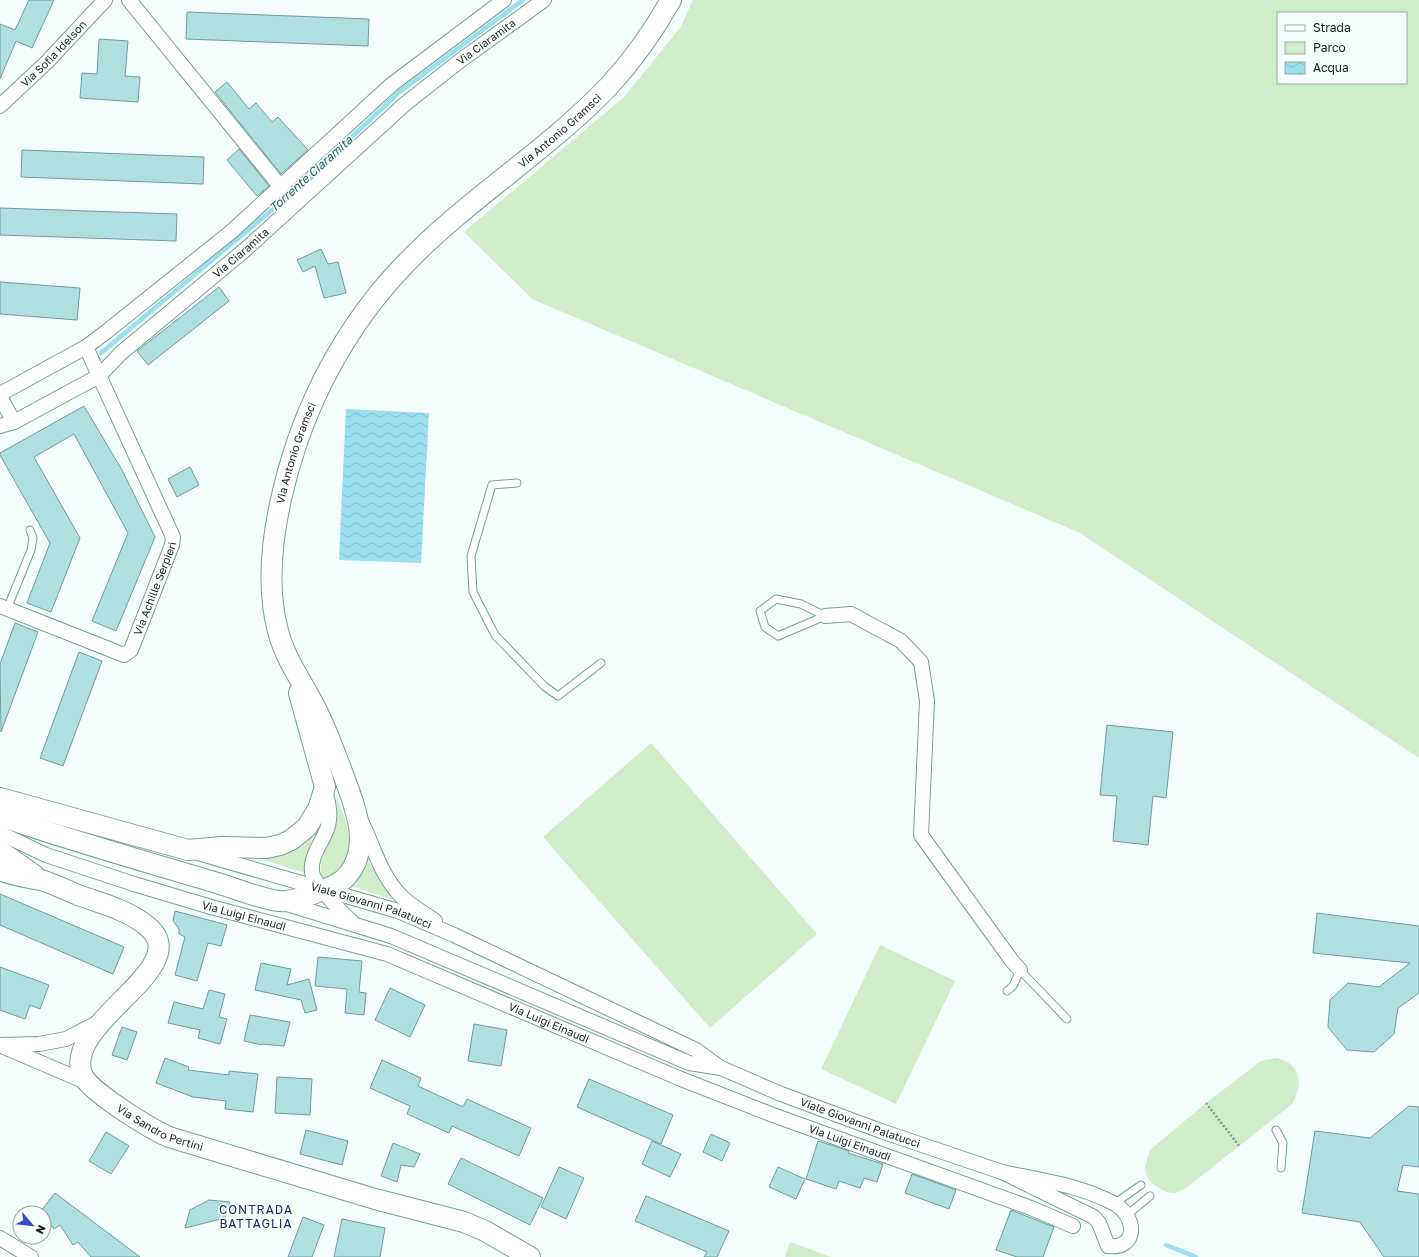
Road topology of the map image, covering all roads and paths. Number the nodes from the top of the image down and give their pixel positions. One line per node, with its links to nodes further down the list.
1 (105, 0): 6 (street, Via Sofia Idelson)
2 (129, 0): 9 (street)
3 (504, 0): 7 (street, Via Ciaramita)
4 (544, 0): 8 (street, Via Ciaramita)
5 (671, 0): 22 (main road, Via Antonio Gramsci)
6 (0, 106)
7 (318, 151): 8 (street); 9 (street, Via Ciaramita)
8 (335, 166): 10 (street, Via Ciaramita)
9 (280, 186): 10 (street); 11 (street, Via Ciaramita)
10 (296, 203): 12 (street, Via Ciaramita)
11 (86, 347): 12 (street); 13 (street, Via Ciaramita)
12 (100, 376): 15 (street, Via Ciaramita); 19 (street, Via Achille Serpieri)
13 (0, 394)
14 (0, 397): 15 (street)
15 (14, 422): 16 (street, Via Ciaramita)
16 (0, 426)
17 (517, 483): 21 (lane)
18 (30, 530): 19 (lane)
19 (3, 607)
20 (825, 616): 20 (lane); 38 (street)
21 (600, 663)
22 (292, 668): 23 (main road); 26 (main road)
23 (324, 787): 30 (main road); 34 (street)
24 (0, 798): 30 (main road, Viale Giovanni Palatucci)
25 (0, 816): 35 (main road, Viale Giovanni Palatucci)
26 (359, 817): 34 (main road); 37 (street)
27 (0, 833): 28 (street, Via Luigi Einaudi)
28 (18, 842): 29 (street); 54 (street, Via Luigi Einaudi)
29 (0, 845)
30 (188, 850): 34 (street, Viale Giovanni Palatucci)
31 (0, 851): 33 (main road)
32 (0, 870): 33 (main road)
33 (42, 880): 41 (main road)
34 (323, 889): 35 (main road); 36 (street); 37 (street, Viale Giovanni Palatucci)
35 (282, 902): 36 (street, Viale Giovanni Palatucci)
36 (355, 924): 43 (street, Viale Giovanni Palatucci)
37 (454, 935): 43 (street, Viale Giovanni Palatucci)
38 (1020, 970): 39 (lane); 40 (lane)
39 (1007, 991)
40 (1067, 1019)
41 (101, 1021): 42 (street); 44 (main road)
42 (0, 1045): 44 (street)
43 (721, 1068): 49 (street, Viale Giovanni Palatucci)
44 (86, 1082): 57 (main road, Via Sandro Pertini)
45 (1206, 1103): 47 (path)
46 (1276, 1130): 48 (lane)
47 (1240, 1147)
48 (1281, 1168)
49 (1002, 1172): 52 (street); 53 (street)
50 (1140, 1185): 52 (lane)
51 (1150, 1196): 53 (lane)
52 (1114, 1204): 53 (street)
53 (1127, 1215)
54 (1073, 1226)
55 (0, 1238): 56 (street)
56 (31, 1257)
57 (530, 1257)

